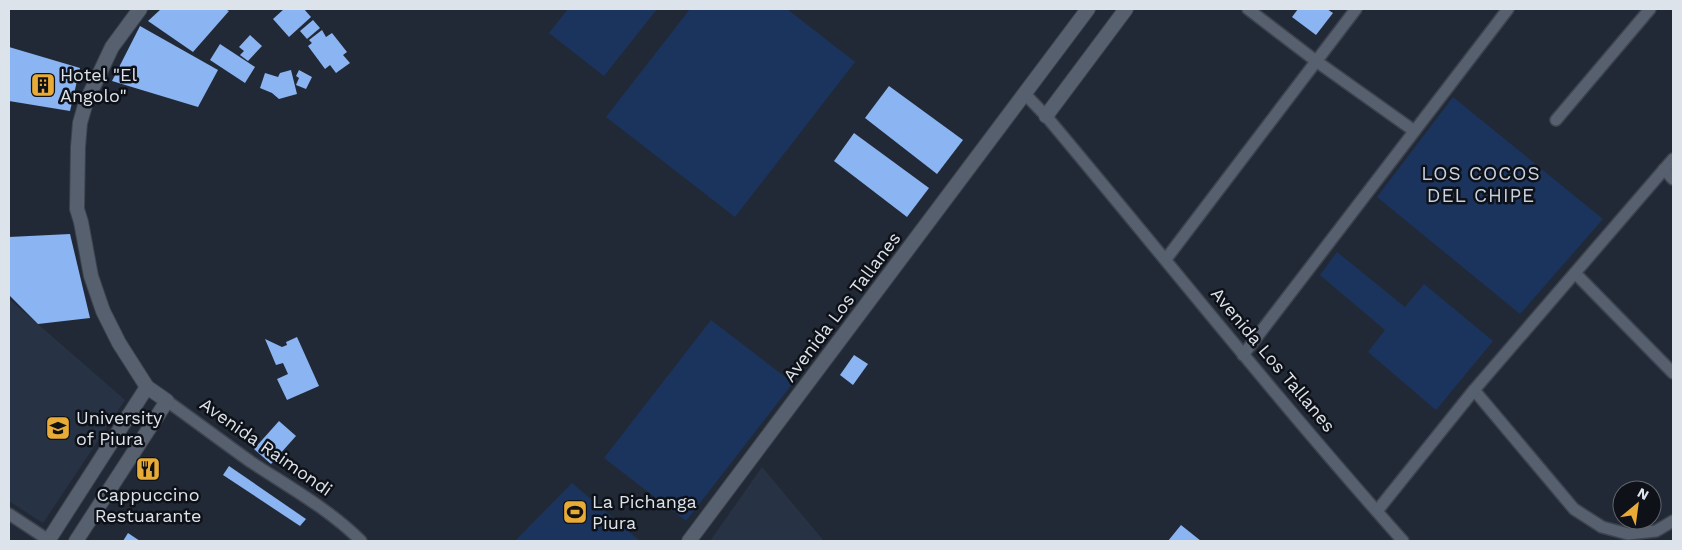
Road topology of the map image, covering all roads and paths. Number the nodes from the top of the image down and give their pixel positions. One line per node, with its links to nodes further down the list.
1 (140, 9): 20 (street)
2 (1088, 9): 9 (street, Avenida Los Tallanes)
3 (1126, 9): 10 (street)
4 (1248, 9): 8 (street)
5 (1356, 9): 8 (street)
6 (1508, 9): 12 (street)
7 (1650, 9): 11 (street)
8 (1316, 62): 12 (street); 16 (street)
9 (1024, 94): 10 (street, Avenida Los Tallanes); 29 (street, Avenida Los Tallanes)
10 (1046, 116): 16 (street, Avenida Los Tallanes)
11 (1556, 120)
12 (1413, 130): 18 (street)
13 (1673, 159): 14 (street)
14 (1664, 170): 15 (street); 17 (street)
15 (1673, 179)
16 (1166, 259): 18 (street, Avenida Los Tallanes)
17 (1575, 273): 19 (street); 21 (street)
18 (1243, 355): 23 (street, Avenida Los Tallanes)
19 (1673, 372)
20 (147, 386): 22 (street, Avenida Raimondi); 26 (street)
21 (1474, 390): 23 (street); 25 (street)
22 (167, 401): 27 (street); 28 (street, Avenida Raimondi)
23 (1377, 512): 30 (street, Avenida Los Tallanes)
24 (9, 514): 26 (street)
25 (1673, 521)
26 (49, 541)
27 (76, 541)
28 (361, 541)
29 (689, 541)
30 (1403, 541)

